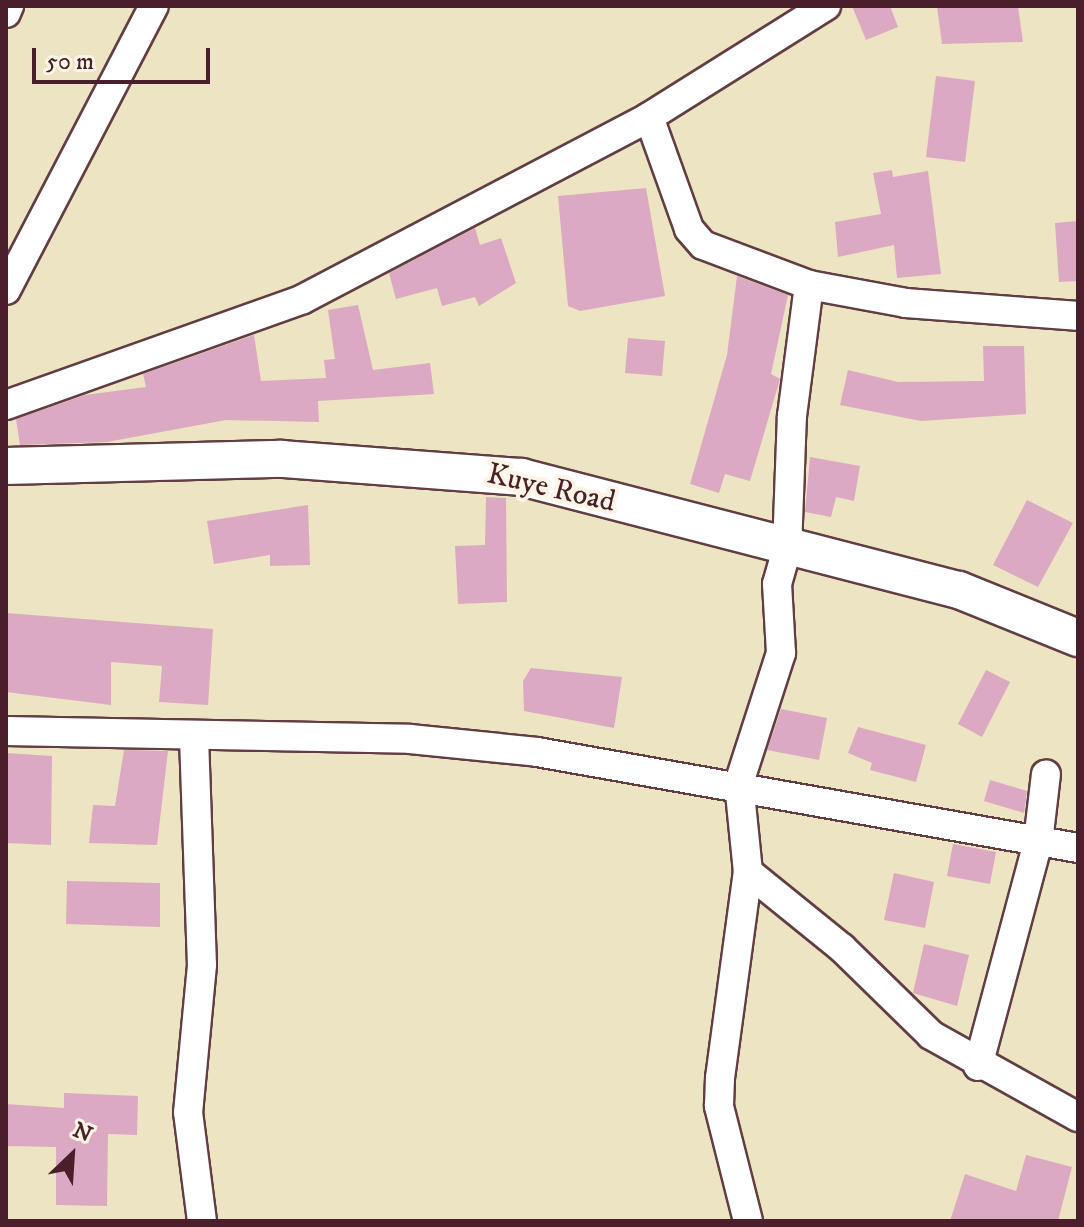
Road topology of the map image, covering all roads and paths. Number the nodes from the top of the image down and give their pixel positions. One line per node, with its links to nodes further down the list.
1 (9, 6): 4 (street)
2 (154, 6): 7 (street)
3 (826, 6): 5 (street)
4 (6, 13)
5 (649, 117): 6 (street); 9 (street)
6 (809, 285): 8 (street); 11 (street)
7 (6, 290)
8 (1078, 316)
9 (6, 405)
10 (6, 466): 11 (street, Kuye Road)
11 (787, 550): 12 (street, Kuye Road); 16 (street)
12 (1078, 638)
13 (6, 731): 14 (street)
14 (194, 737): 16 (street); 22 (street)
15 (1046, 774): 17 (street)
16 (739, 783): 17 (street); 19 (street)
17 (1038, 842): 18 (street); 20 (street)
18 (1078, 848)
19 (748, 872): 20 (street); 23 (street)
20 (978, 1066): 21 (street)
21 (1078, 1117)
22 (202, 1221)
23 (748, 1221)

